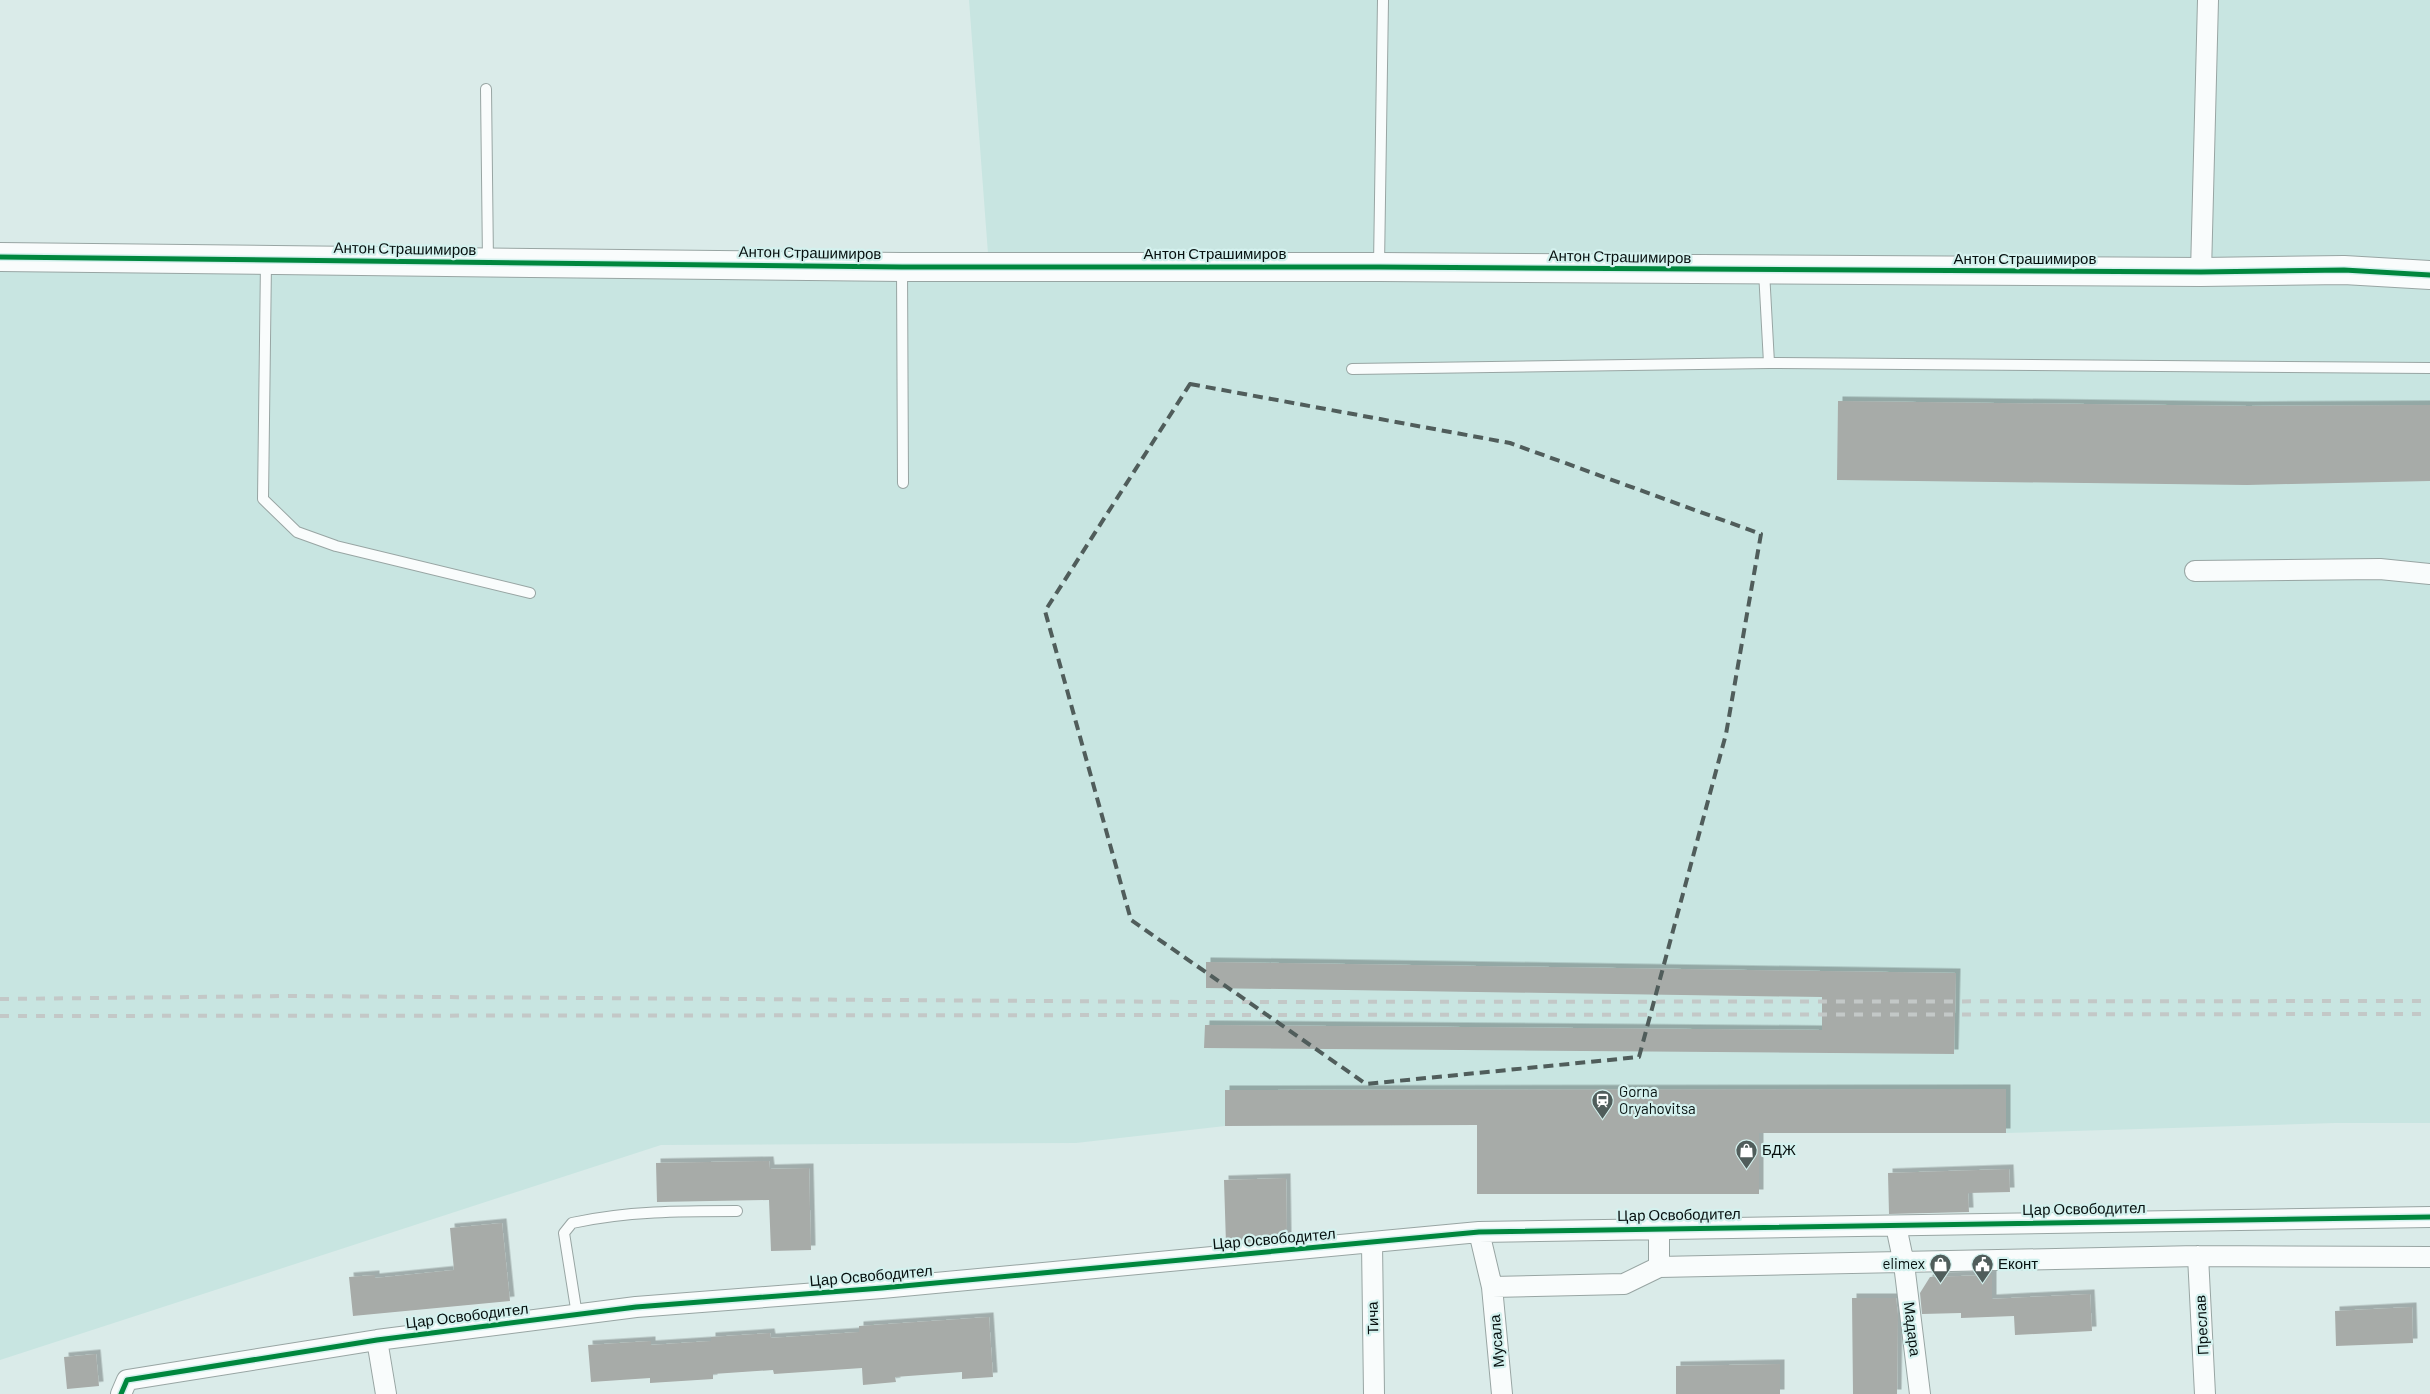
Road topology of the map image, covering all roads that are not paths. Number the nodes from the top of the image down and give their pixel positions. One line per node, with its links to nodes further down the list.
1 (1383, 0): 8 (lane)
2 (2208, 0): 10 (street)
3 (486, 89): 6 (lane)
4 (0, 257): 5 (street, Антон Страшимиров)
5 (266, 260): 6 (street, Антон Страшимиров); 18 (lane)
6 (488, 263): 7 (street, Антон Страшимиров)
7 (902, 267): 8 (street, Антон Страшимиров); 15 (lane)
8 (1379, 267): 9 (street, Антон Страшимиров)
9 (1764, 271): 10 (street, Антон Страшимиров); 12 (lane)
10 (2201, 272): 11 (street, Антон Страшимиров)
11 (2430, 275)
12 (1769, 364): 13 (lane); 14 (lane)
13 (1352, 368)
14 (2430, 368)
15 (903, 483)
16 (2195, 571): 17 (street)
17 (2430, 574)
18 (530, 593)
19 (737, 1211): 30 (lane)
20 (2430, 1217): 21 (street, Цар Освободител)
21 (1896, 1226): 22 (street, Цар Освободител); 27 (street, Мадара)
22 (1659, 1228): 23 (street, Цар Освободител); 28 (street)
23 (1479, 1232): 24 (street, Цар Освободител); 29 (street, Мусала)
24 (1372, 1243): 30 (street, Цар Освободител); 34 (street, Тича)
25 (2198, 1256): 26 (street); 27 (street); 37 (street, Преслав)
26 (2430, 1257)
27 (1904, 1264): 28 (street); 36 (street, Мадара)
28 (1659, 1267): 29 (street)
29 (1492, 1287): 35 (street, Мусала)
30 (577, 1314): 31 (street, Цар Освободител)
31 (377, 1340): 32 (street, Цар Освободител); 33 (street)
32 (124, 1387)
33 (386, 1394)
34 (1374, 1394)
35 (1502, 1394)
36 (1920, 1394)
37 (2205, 1394)

